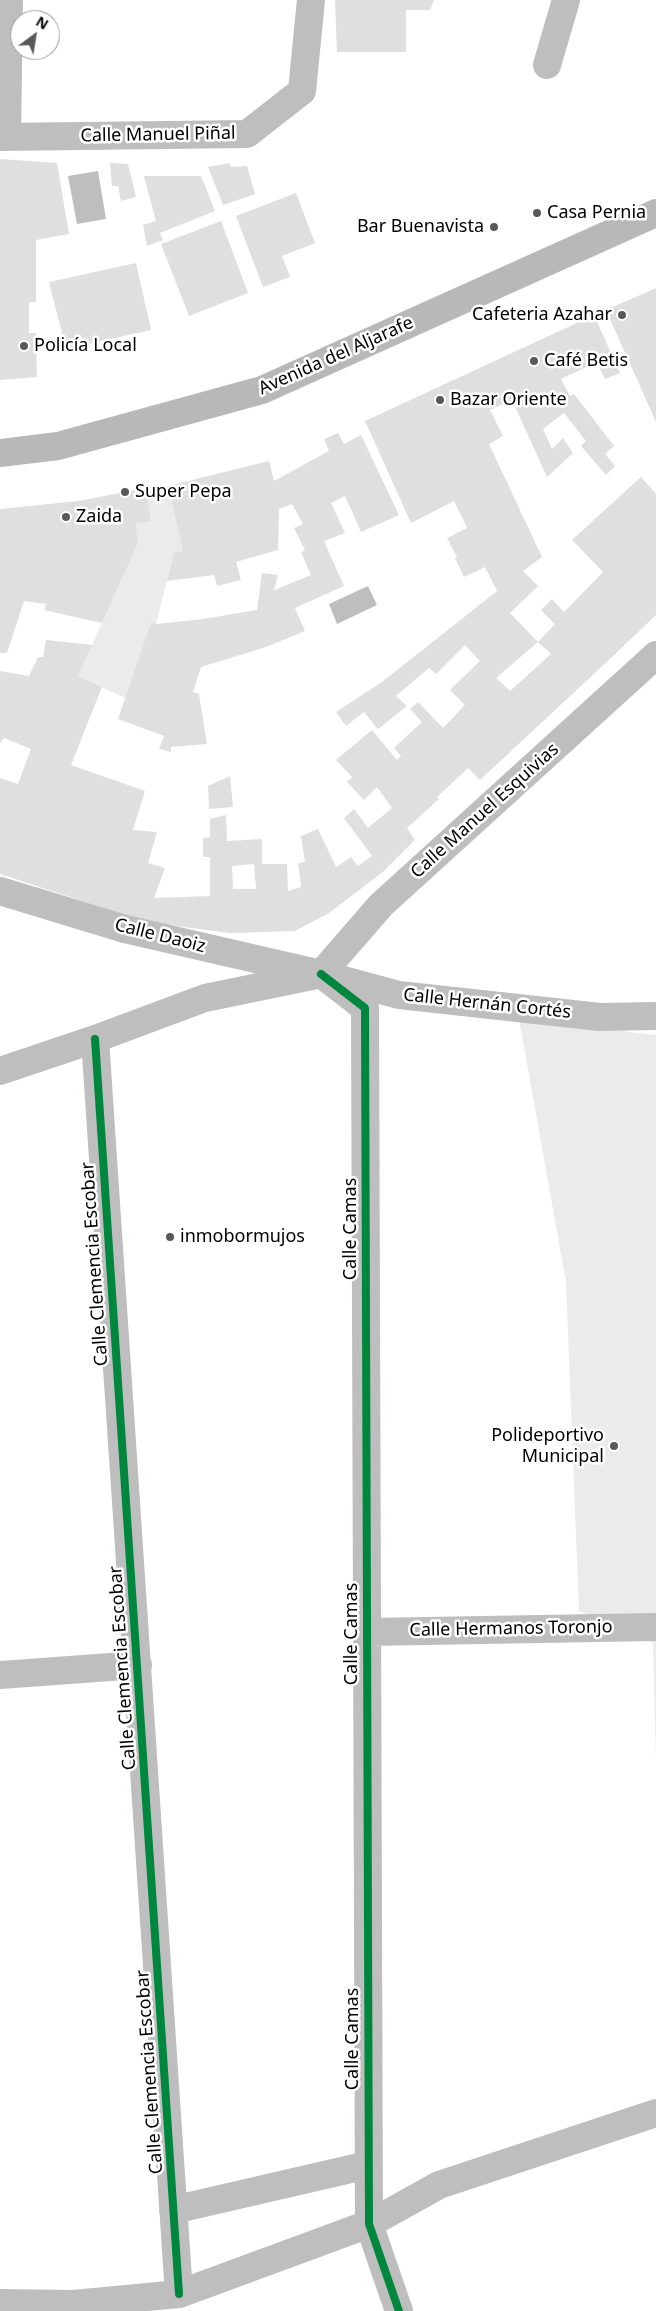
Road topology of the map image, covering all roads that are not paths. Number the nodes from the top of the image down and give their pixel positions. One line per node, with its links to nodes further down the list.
1 (9, 0): 5 (street)
2 (311, 0): 5 (street, Calle Manuel Piñal)
3 (566, 0): 4 (street)
4 (547, 64)
5 (4, 137)
6 (656, 213): 7 (main road, Avenida del Aljarafe)
7 (0, 453)
8 (656, 654): 10 (street, Calle Manuel Esquivias)
9 (0, 891): 10 (street, Calle Daoiz)
10 (321, 974): 11 (street, Calle Hernán Cortés); 12 (street); 15 (street, Calle Camas)
11 (656, 1016)
12 (95, 1039): 13 (street); 16 (street, Calle Clemencia Escobar)
13 (0, 1071)
14 (656, 1627): 15 (street, Calle Hermanos Toronjo)
15 (367, 1632): 19 (street, Calle Camas)
16 (138, 1665): 17 (street); 20 (street, Calle Clemencia Escobar)
17 (0, 1674)
18 (656, 2112): 21 (street)
19 (368, 2165): 20 (street); 21 (street, Calle Camas)
20 (173, 2210): 22 (street, Calle Clemencia Escobar)
21 (369, 2224): 22 (street); 25 (street, Calle Camas)
22 (179, 2294): 24 (street)
23 (0, 2303): 24 (street)
24 (74, 2307)
25 (399, 2311)

